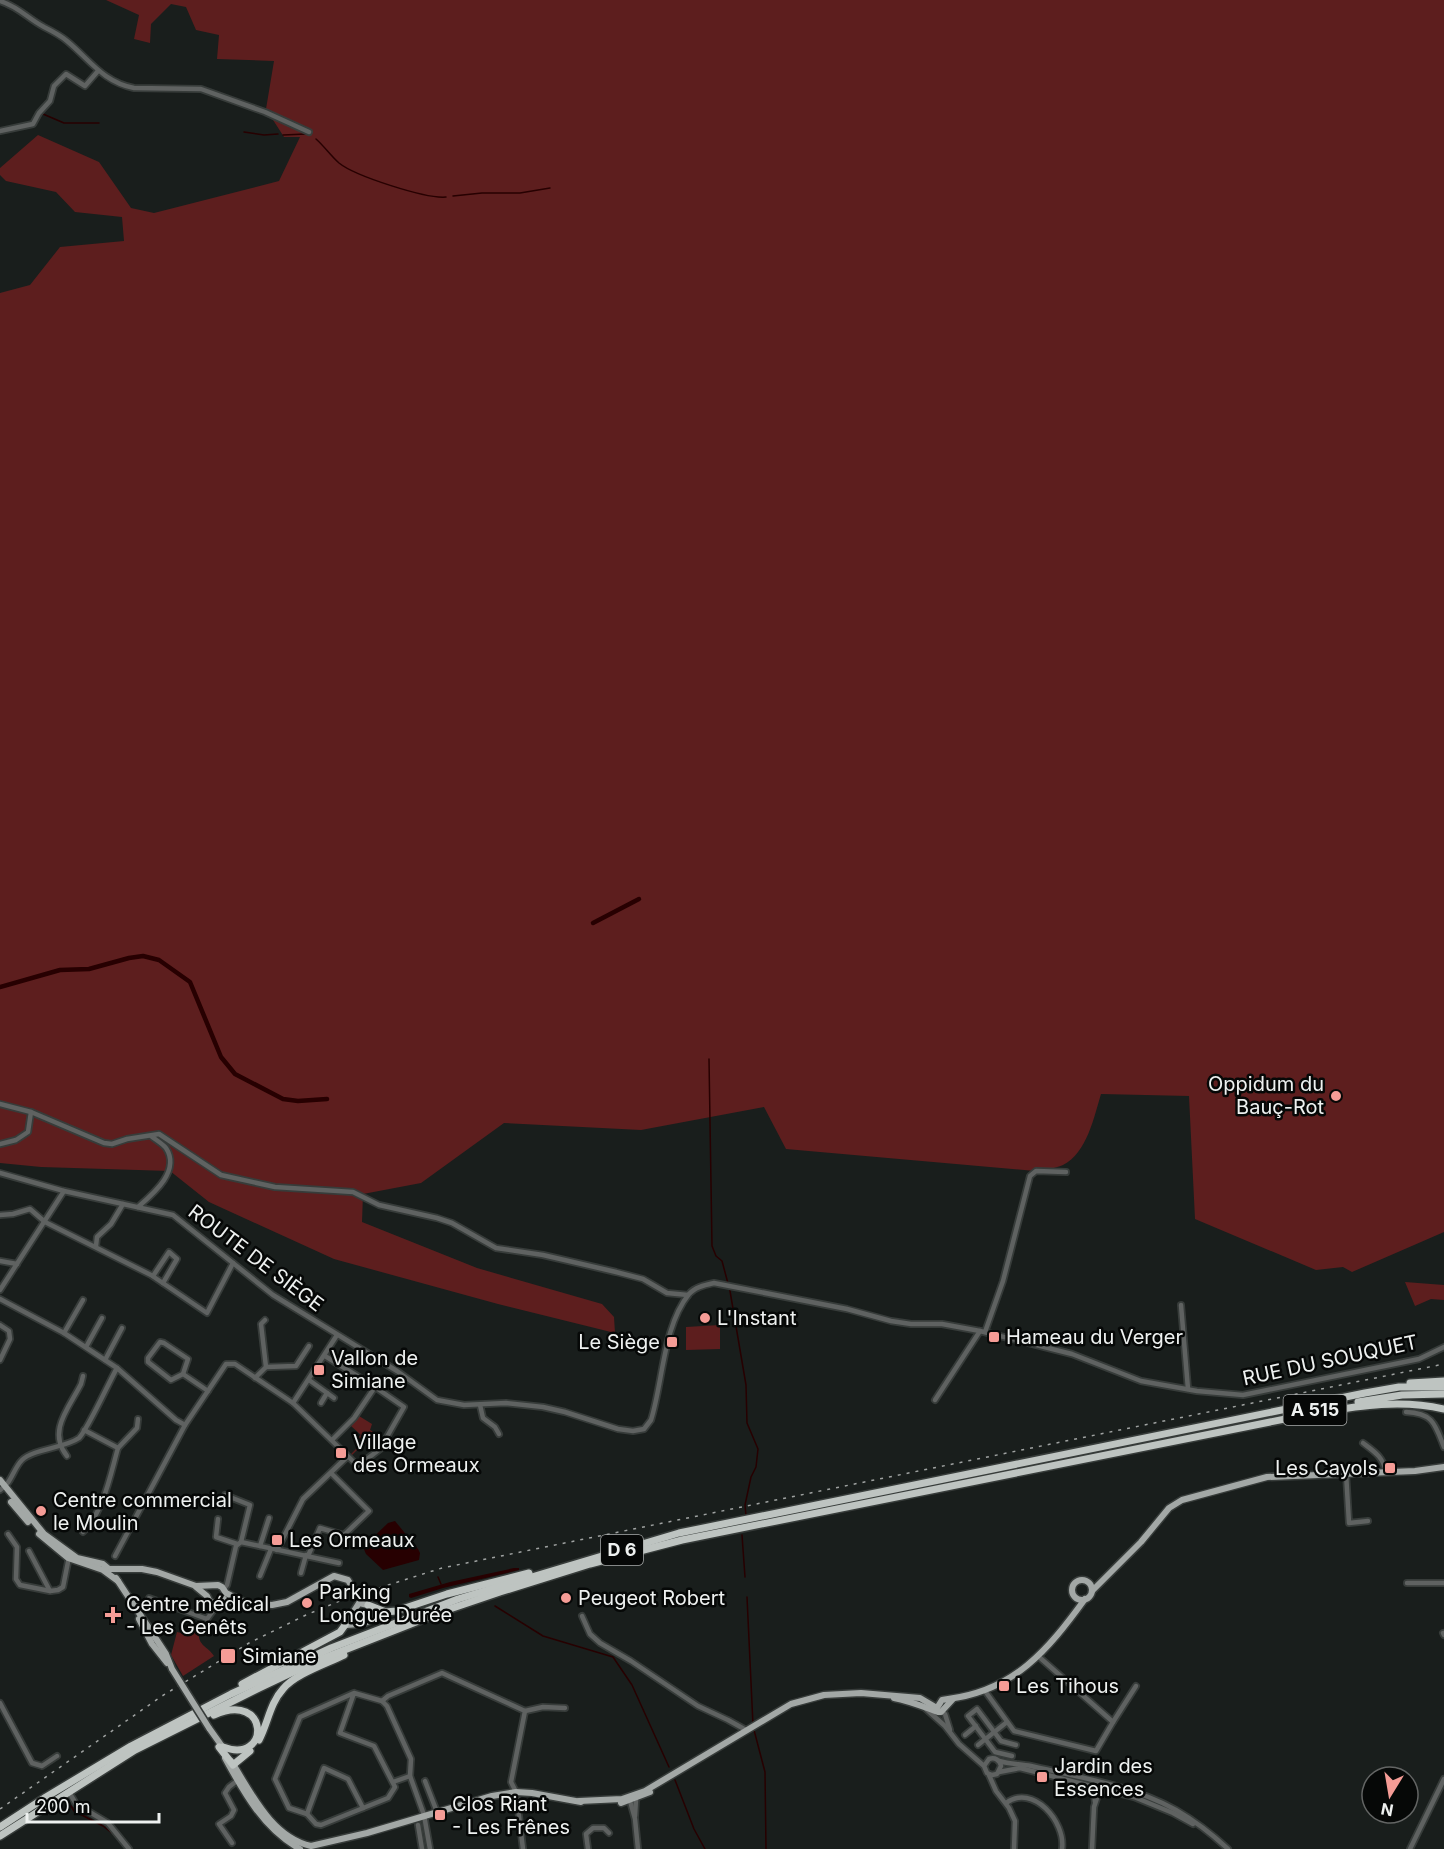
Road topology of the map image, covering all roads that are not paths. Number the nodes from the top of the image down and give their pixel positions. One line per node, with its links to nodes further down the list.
1 (0, 1): 2 (street)
2 (98, 71): 3 (street); 4 (street)
3 (0, 131)
4 (309, 132)
5 (0, 1104): 6 (street)
6 (31, 1112): 7 (street); 8 (street)
7 (151, 1136): 13 (street); 23 (street)
8 (0, 1144)
9 (1066, 1172): 31 (street)
10 (0, 1173): 11 (street, ROUTE DE SIÈGE)
11 (64, 1191): 12 (street, ROUTE DE SIÈGE); 15 (street)
12 (123, 1204): 13 (street, ROUTE DE SIÈGE); 16 (street)
13 (138, 1207): 18 (street, ROUTE DE SIÈGE)
14 (0, 1215): 15 (street)
15 (45, 1222): 16 (street); 19 (street)
16 (96, 1246): 20 (street)
17 (0, 1261): 19 (street)
18 (233, 1263): 21 (street); 33 (street, ROUTE DE SIÈGE)
19 (17, 1264): 22 (street)
20 (153, 1276): 21 (street); 21 (street)
21 (163, 1283)
22 (0, 1290)
23 (688, 1295): 31 (street, RUE DU SOUQUET); 57 (street, ROUTE DE SIÈGE)
24 (0, 1299): 32 (street)
25 (83, 1300): 32 (street)
26 (1181, 1305): 49 (street)
27 (102, 1318): 35 (street)
28 (265, 1320): 40 (street)
29 (0, 1325): 38 (street)
30 (122, 1328): 39 (street)
31 (982, 1332): 49 (street, RUE DU SOUQUET); 54 (street)
32 (64, 1333): 35 (street)
33 (337, 1335): 37 (street); 57 (street, ROUTE DE SIÈGE)
34 (309, 1346): 40 (street)
35 (86, 1347): 39 (street)
36 (1444, 1347): 49 (street, RUE DU SOUQUET)
37 (325, 1356): 45 (street); 47 (street)
38 (0, 1360)
39 (105, 1360): 41 (street)
40 (266, 1367): 44 (street)
41 (117, 1368): 62 (street); 63 (street)
42 (183, 1374): 42 (street); 50 (street)
43 (83, 1376): 68 (street)
44 (255, 1378): 50 (street); 55 (street)
45 (309, 1380): 51 (street); 55 (street)
46 (1444, 1381): 58 (highway)
47 (375, 1387): 66 (street); 72 (street)
48 (1444, 1387): 58 (highway, A 515)
49 (1188, 1389)
50 (208, 1391): 62 (street)
51 (327, 1393): 53 (street); 56 (street)
52 (1444, 1394): 65 (highway, A 515)
53 (334, 1398)
54 (935, 1400)
55 (293, 1403): 66 (street)
56 (321, 1403)
57 (480, 1405): 64 (street)
58 (1291, 1408): 87 (highway, D 6)
59 (1444, 1409): 65 (highway)
60 (1406, 1413): 69 (street)
61 (138, 1419): 70 (street)
62 (185, 1425): 90 (street)
63 (84, 1430): 68 (street); 70 (street)
64 (499, 1434)
65 (1188, 1437): 114 (highway, D 6)
66 (332, 1440): 72 (street)
67 (1363, 1443): 74 (street)
68 (59, 1446): 71 (street); 77 (street)
69 (1444, 1447)
70 (118, 1448): 82 (street)
71 (67, 1456)
72 (347, 1457): 75 (street)
73 (1444, 1467): 74 (main road)
74 (1386, 1472): 76 (main road)
75 (331, 1473): 86 (street); 91 (street)
76 (1346, 1473): 81 (street); 99 (main road)
77 (1, 1486): 89 (main road)
78 (225, 1495): 84 (street)
79 (269, 1518): 85 (street)
80 (218, 1519): 84 (street)
81 (1368, 1521)
82 (82, 1532)
83 (8, 1534): 101 (street)
84 (239, 1543): 85 (street); 100 (street)
85 (260, 1546): 86 (street)
86 (274, 1549): 91 (street); 95 (street)
87 (622, 1550): 109 (highway); 134 (highway, D 6)
88 (29, 1551): 101 (street)
89 (67, 1555): 93 (main road); 93 (main road); 101 (street)
90 (115, 1556)
91 (307, 1556): 92 (street); 94 (street)
92 (339, 1563)
93 (113, 1574): 98 (main road); 108 (main road)
94 (301, 1574)
95 (260, 1576)
96 (1407, 1583): 97 (street)
97 (1444, 1583)
98 (196, 1586): 100 (main road); 104 (main road)
99 (1091, 1588): 105 (main road); 105 (main road)
100 (220, 1589): 104 (main road); 106 (main road); 107 (main road)
101 (50, 1591)
102 (357, 1597): 106 (main road); 109 (main road); 112 (main road)
103 (149, 1598): 111 (street)
104 (208, 1599): 107 (main road); 111 (street)
105 (1082, 1599): 117 (main road)
106 (244, 1602): 107 (main road)
107 (221, 1603): 111 (street)
108 (133, 1605): 113 (main road); 115 (main road)
109 (368, 1605): 112 (main road)
110 (582, 1616): 133 (street)
111 (207, 1619)
112 (345, 1625): 134 (highway)
113 (148, 1626): 115 (main road); 116 (main road)
114 (378, 1637): 147 (highway, D 6); 149 (highway, D 6)
115 (154, 1643): 116 (street); 118 (main road)
116 (166, 1654): 118 (main road)
117 (1038, 1656): 120 (main road); 131 (street)
118 (172, 1670): 141 (main road, bridge)
119 (1136, 1686): 131 (street)
120 (985, 1691): 127 (main road); 130 (street)
121 (354, 1693): 123 (street); 157 (street); 170 (street)
122 (861, 1693): 125 (main road); 127 (main road); 133 (main road)
123 (382, 1701): 128 (street); 152 (street)
124 (0, 1703): 143 (street)
125 (921, 1706): 127 (main road); 129 (street)
126 (565, 1708): 128 (street)
127 (938, 1710): 129 (street); 137 (street)
128 (525, 1711): 161 (street)
129 (938, 1719): 137 (street)
130 (1007, 1722): 131 (street); 135 (street)
131 (1113, 1722)
132 (976, 1726): 135 (street); 136 (street); 138 (street)
133 (748, 1727): 153 (main road)
134 (161, 1731): 173 (highway, D 6)
135 (995, 1732): 138 (street); 140 (street)
136 (965, 1735)
137 (954, 1738): 142 (street)
138 (986, 1739): 139 (street); 144 (street)
139 (978, 1745)
140 (1016, 1745)
141 (221, 1747): 147 (highway); 149 (highway, D 6); 154 (main road)
142 (969, 1752): 145 (street); 148 (street)
143 (57, 1756)
144 (1012, 1756)
145 (989, 1759): 146 (street); 148 (street)
146 (999, 1761): 150 (street); 160 (street)
147 (234, 1765): 154 (main road)
148 (984, 1766): 151 (street)
149 (100, 1772): 163 (highway, D 6)
150 (998, 1773): 151 (street); 158 (street); 162 (street)
151 (989, 1775): 162 (street)
152 (410, 1776): 157 (street); 171 (street)
153 (672, 1776): 165 (main road); 165 (main road)
154 (239, 1778): 177 (street); 178 (main road); 178 (main road)
155 (1444, 1779): 190 (street)
156 (425, 1781): 169 (street)
157 (393, 1782): 168 (street)
158 (1087, 1785): 159 (street); 164 (street)
159 (1098, 1787): 160 (street); 164 (street)
160 (1112, 1789): 166 (street); 179 (street)
161 (515, 1791): 165 (main road); 169 (main road); 184 (street)
162 (996, 1791): 167 (street)
163 (69, 1792): 175 (highway, D 6); 180 (street)
164 (1094, 1793): 166 (street)
165 (632, 1799): 186 (street)
166 (1095, 1802): 189 (street)
167 (1006, 1803): 187 (street); 188 (street)
168 (363, 1808): 170 (street); 170 (street)
169 (437, 1812): 171 (main road)
170 (307, 1814)
171 (424, 1815): 176 (main road); 183 (street)
172 (418, 1825): 182 (street)
173 (0, 1827)
174 (609, 1833): 185 (street)
175 (0, 1836)
176 (354, 1836): 178 (main road); 181 (main road)
177 (232, 1843)
178 (297, 1847)
179 (1227, 1848)
180 (129, 1849)
181 (322, 1849)
182 (422, 1849)
183 (430, 1849)
184 (523, 1849)
185 (588, 1849)
186 (638, 1849)
187 (1014, 1849)
188 (1062, 1849)
189 (1092, 1849)
190 (1410, 1849)

